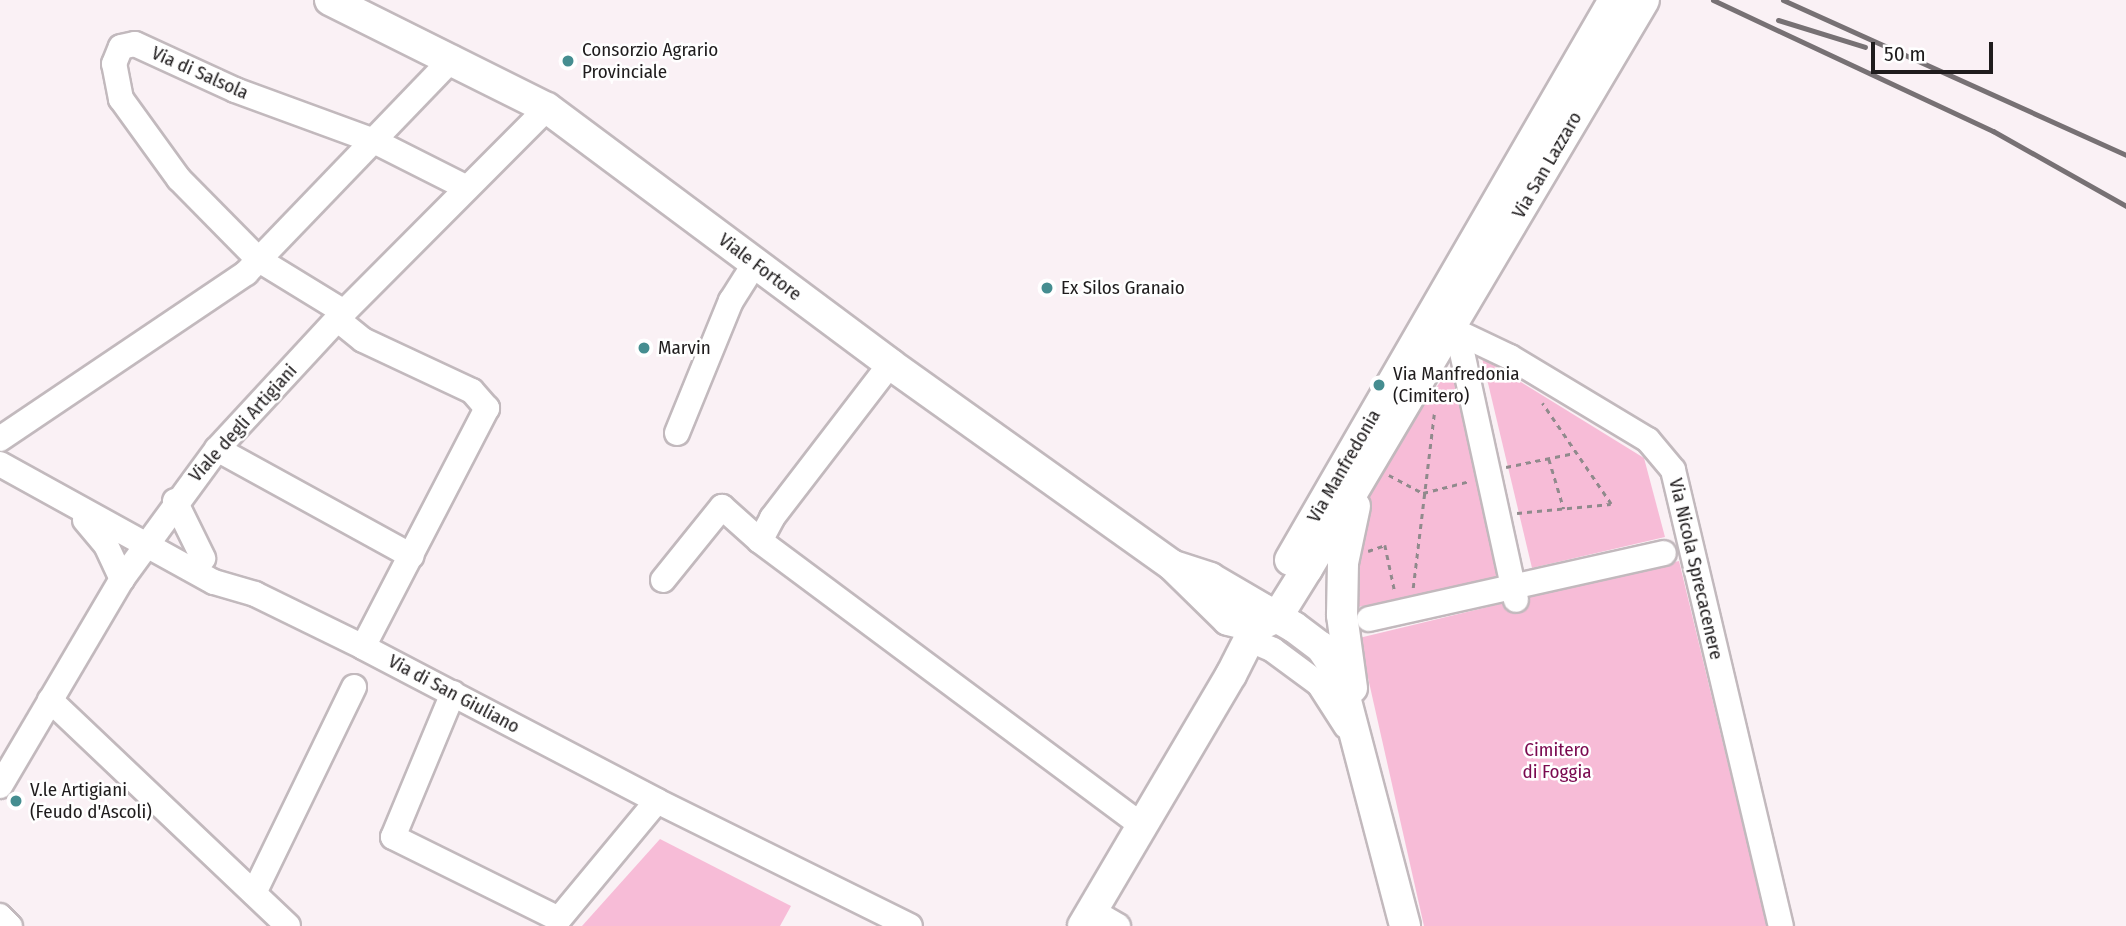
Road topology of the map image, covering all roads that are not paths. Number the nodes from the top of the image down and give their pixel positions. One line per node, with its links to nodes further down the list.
1 (330, 0): 5 (main road, Viale Fortore)
2 (1614, 0): 4 (main road, Via San Lazzaro)
3 (1644, 0): 4 (main road, Via San Lazzaro)
4 (1609, 34): 12 (main road, Via San Lazzaro)
5 (453, 58): 6 (main road, Viale Fortore); 7 (street)
6 (547, 108): 8 (street, Viale degli Artigiani); 10 (main road, Viale Fortore)
7 (372, 140): 8 (street); 9 (street); 9 (street, Via di Salsola)
8 (467, 188): 11 (street, Viale degli Artigiani)
9 (259, 260): 11 (street); 15 (street)
10 (755, 263): 13 (main road, Viale Fortore); 14 (street)
11 (341, 316): 16 (street, Viale degli Artigiani); 25 (street)
12 (1445, 328): 18 (main road, Via Manfredonia); 30 (street); 32 (main road, Via Manfredonia); 48 (street, Via Nicola Sprecacenere)
13 (890, 364): 23 (street); 32 (main road, Viale Fortore)
14 (677, 433)
15 (0, 439)
16 (216, 449): 20 (street, Viale degli Artigiani); 25 (street)
17 (0, 464): 19 (street, Via di San Giuliano)
18 (1378, 472): 32 (main road, Via Manfredonia); 37 (main road)
19 (39, 482): 21 (street, Via di San Giuliano); 22 (street)
20 (175, 501): 22 (street, Viale degli Artigiani); 26 (street)
21 (75, 509): 22 (street, Via di San Giuliano); 27 (street)
22 (148, 538): 26 (street); 27 (street, Viale degli Artigiani); 29 (street, Via di San Giuliano)
23 (760, 541): 28 (street); 40 (street)
24 (1664, 553): 30 (street)
25 (412, 556): 33 (street)
26 (203, 558): 29 (street)
27 (122, 579): 36 (street, Viale degli Artigiani)
28 (663, 580)
29 (255, 594): 33 (street, Via di San Giuliano)
30 (1515, 594): 31 (street)
31 (1369, 619)
32 (1255, 623): 37 (main road, Viale Fortore); 40 (main road)
33 (363, 647): 35 (street, Via di San Giuliano)
34 (354, 687): 41 (street)
35 (453, 693): 39 (street, Via di San Giuliano); 39 (street)
36 (50, 700): 38 (street, Viale degli Artigiani); 41 (street)
37 (1363, 761): 47 (main road)
38 (0, 786)
39 (657, 801): 46 (street, Via di San Giuliano)
40 (1142, 826): 43 (main road)
41 (254, 894): 45 (street)
42 (0, 916): 44 (street)
43 (1098, 921)
44 (10, 926)
45 (288, 926)
46 (910, 926)
47 (1405, 926)
48 (1781, 926)

